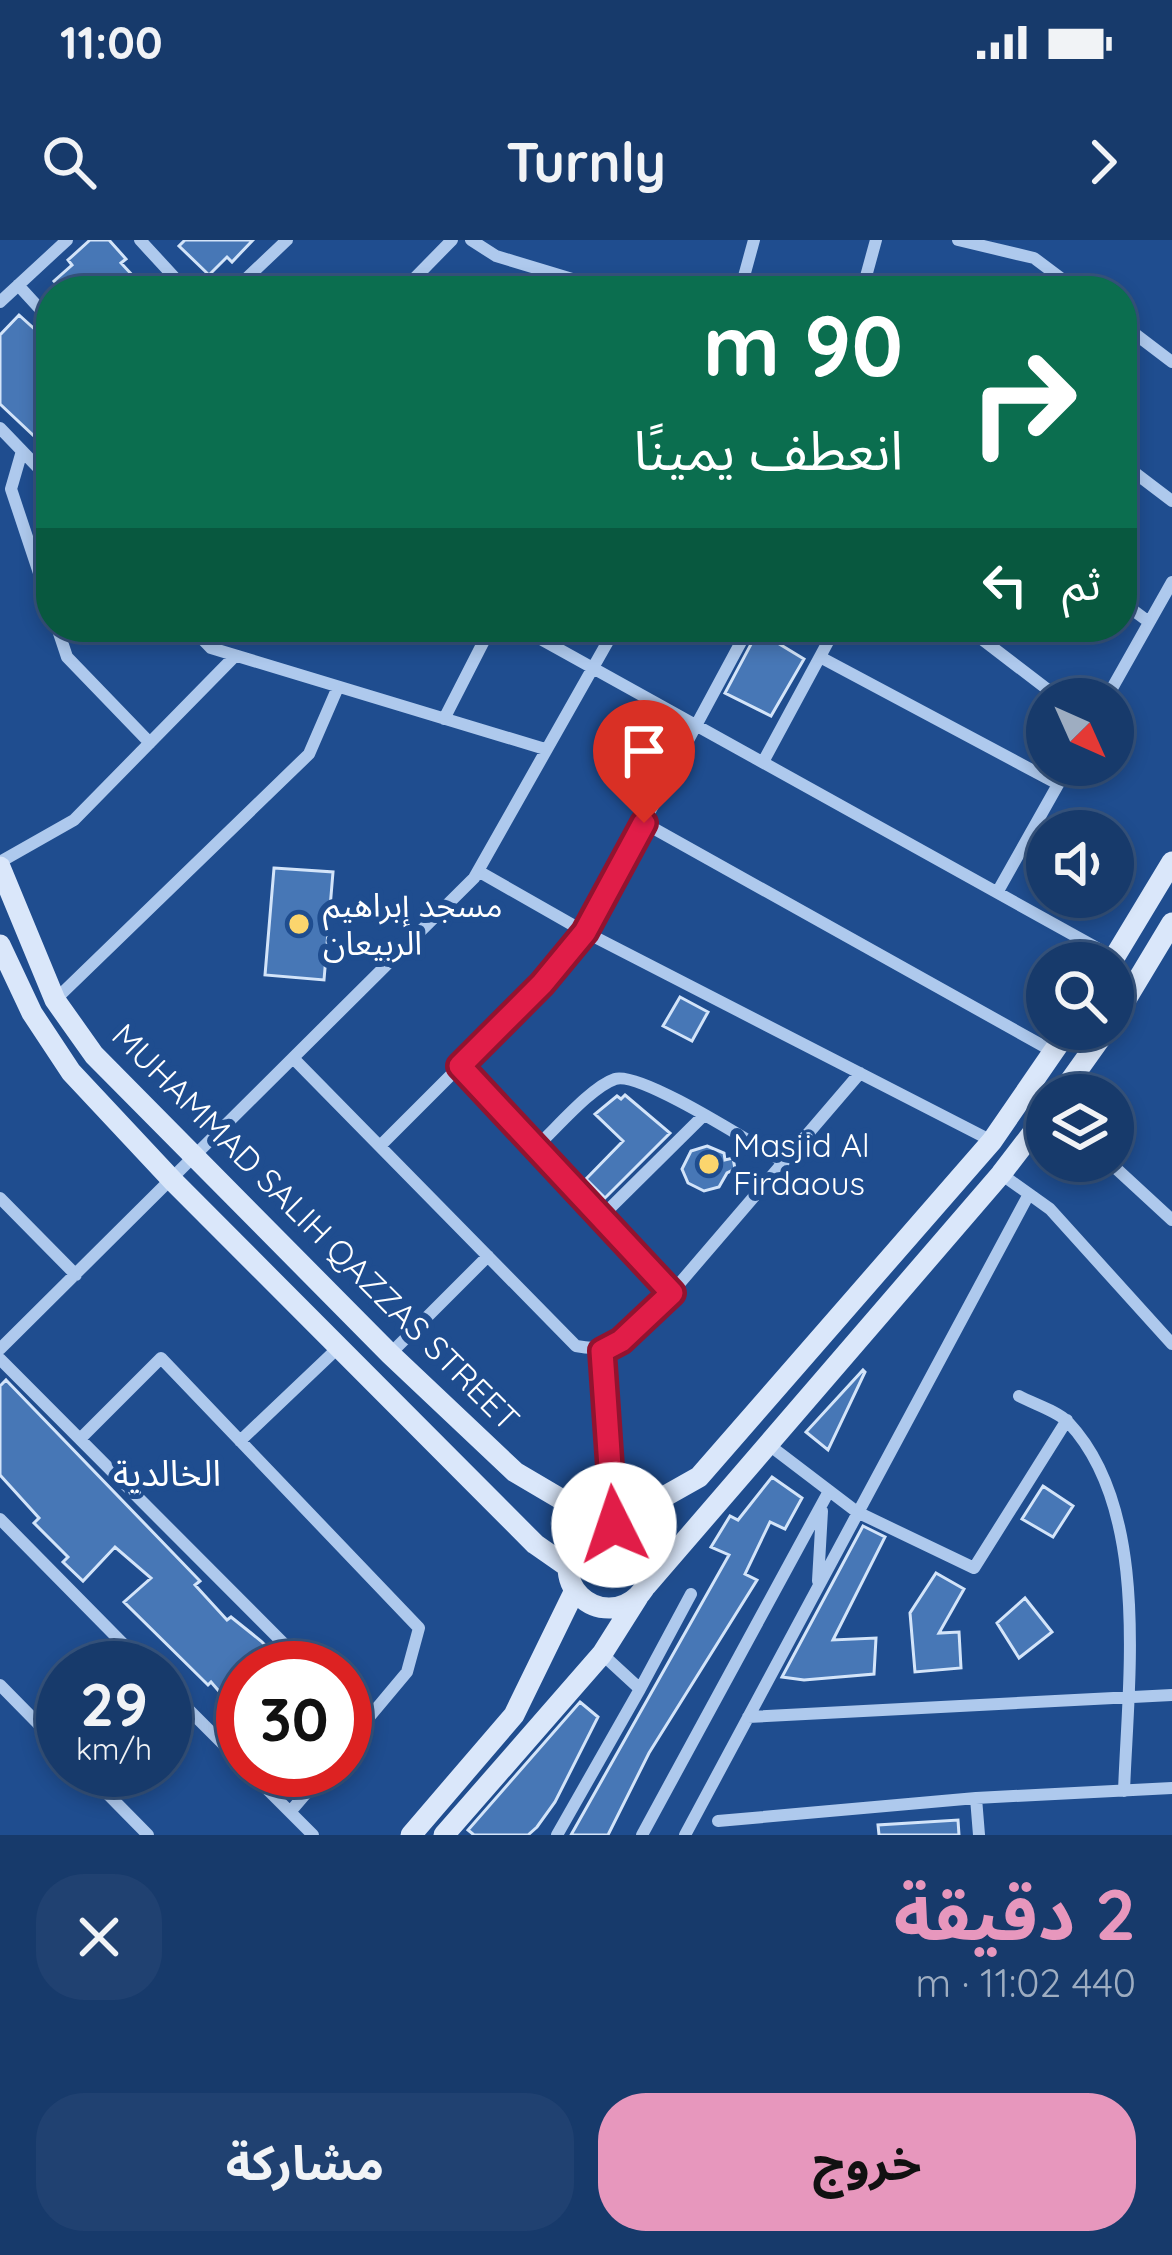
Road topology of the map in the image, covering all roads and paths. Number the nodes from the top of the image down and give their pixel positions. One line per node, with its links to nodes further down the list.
1 (67, 240): 16 (street)
2 (140, 240): 9 (street)
3 (287, 240): 10 (street)
4 (452, 240): 11 (street)
5 (471, 240): 12 (street)
6 (754, 240): 13 (street)
7 (876, 240): 14 (street)
8 (958, 240): 15 (street)
9 (173, 276)
10 (248, 276)
11 (417, 276)
12 (562, 276)
13 (744, 276)
14 (866, 276)
15 (1058, 276)
16 (18, 285): 17 (street); 18 (street)
17 (0, 302)
18 (36, 305)
19 (1137, 335): 20 (street)
20 (1172, 362)
21 (0, 428): 22 (street)
22 (22, 452): 23 (street); 26 (street)
23 (36, 466)
24 (1137, 474): 25 (street)
25 (1172, 501)
26 (36, 564)
27 (1172, 582): 29 (street)
28 (1137, 613): 29 (street)
29 (1150, 622): 42 (street)
30 (62, 642): 46 (street)
31 (205, 642): 38 (street)
32 (483, 642): 44 (street)
33 (546, 642): 40 (street)
34 (607, 642): 40 (street)
35 (741, 642): 45 (street)
36 (828, 642): 39 (street)
37 (986, 642): 41 (street)
38 (235, 656): 43 (street); 46 (street)
39 (820, 657): 48 (street); 49 (street)
40 (592, 668): 45 (street); 47 (street)
41 (1033, 678)
42 (1118, 678)
43 (338, 687): 44 (street); 62 (street)
44 (444, 719): 47 (street)
45 (696, 726): 48 (street); 51 (street)
46 (150, 743): 53 (street)
47 (545, 749): 54 (street)
48 (763, 762): 55 (street)
49 (1026, 767)
50 (1057, 786): 55 (street)
51 (644, 823): 57 (street); 63 (street)
52 (1172, 862): 59 (street)
53 (0, 864): 62 (street, MUHAMMAD SALIH QAZZAS STREET)
54 (478, 871): 57 (street); 64 (street)
55 (998, 891): 58 (street)
56 (1172, 923): 61 (street)
57 (585, 932): 65 (street); 66 (street)
58 (1083, 942)
59 (1124, 942)
60 (0, 945): 75 (street, MUHAMMAD SALIH QAZZAS STREET)
61 (1134, 986)
62 (55, 1000): 72 (street, MUHAMMAD SALIH QAZZAS STREET)
63 (1054, 1052): 68 (street)
64 (294, 1059): 70 (street); 72 (street)
65 (460, 1066): 70 (street); 71 (street)
66 (860, 1073): 68 (street); 73 (street)
67 (703, 1116): 71 (street); 73 (street); 79 (street)
68 (992, 1141): 98 (street)
69 (1026, 1141): 74 (street)
70 (380, 1146): 81 (street)
71 (535, 1148): 79 (street)
72 (197, 1156): 75 (street); 88 (street, MUHAMMAD SALIH QAZZAS STREET)
73 (784, 1162): 83 (street)
74 (1001, 1174): 77 (street); 94 (street)
75 (173, 1181): 82 (street); 85 (street, MUHAMMAD SALIH QAZZAS STREET)
76 (1131, 1182): 80 (street)
77 (1029, 1194): 84 (street); 96 (street)
78 (0, 1198): 82 (street)
79 (601, 1217): 83 (street)
80 (1172, 1220)
81 (488, 1256): 87 (street); 88 (street)
82 (76, 1275): 86 (street)
83 (672, 1293): 87 (street)
84 (1172, 1344)
85 (341, 1345): 93 (street); 99 (street, MUHAMMAD SALIH QAZZAS STREET)
86 (0, 1349)
87 (602, 1351): 98 (street)
88 (390, 1354): 98 (street, MUHAMMAD SALIH QAZZAS STREET)
89 (0, 1359): 92 (street)
90 (1019, 1396): 91 (street)
91 (1067, 1420): 96 (street); 110 (street)
92 (80, 1439): 93 (street); 105 (street)
93 (240, 1442): 112 (street)
94 (769, 1445): 95 (street); 102 (street)
95 (826, 1497): 96 (street); 100 (street); 130 (street)
96 (857, 1512): 100 (street)
97 (0, 1519): 104 (street)
98 (609, 1525): 99 (street); 102 (street)
99 (568, 1567): 101 (street)
100 (817, 1588): 113 (street)
101 (575, 1590): 102 (street); 127 (street)
102 (642, 1592): 106 (street)
103 (692, 1594): 108 (street)
104 (120, 1641)
105 (281, 1641)
106 (602, 1654): 108 (street); 128 (street)
107 (0, 1685): 114 (street)
108 (640, 1689): 129 (street)
109 (1172, 1695): 110 (street)
110 (1128, 1697): 113 (street); 117 (street)
111 (192, 1713): 115 (street)
112 (372, 1714)
113 (748, 1717): 122 (street)
114 (36, 1722)
115 (216, 1737)
116 (1172, 1788): 117 (street)
117 (1124, 1791): 121 (street)
118 (111, 1797): 125 (street)
119 (275, 1797): 123 (street)
120 (303, 1797): 123 (street)
121 (976, 1798): 124 (street); 132 (street)
122 (703, 1802): 124 (street); 131 (street)
123 (290, 1812): 126 (street)
124 (718, 1828)
125 (148, 1835)
126 (313, 1835)
127 (411, 1835)
128 (444, 1835)
129 (557, 1835)
130 (642, 1835)
131 (685, 1835)
132 (979, 1835)

